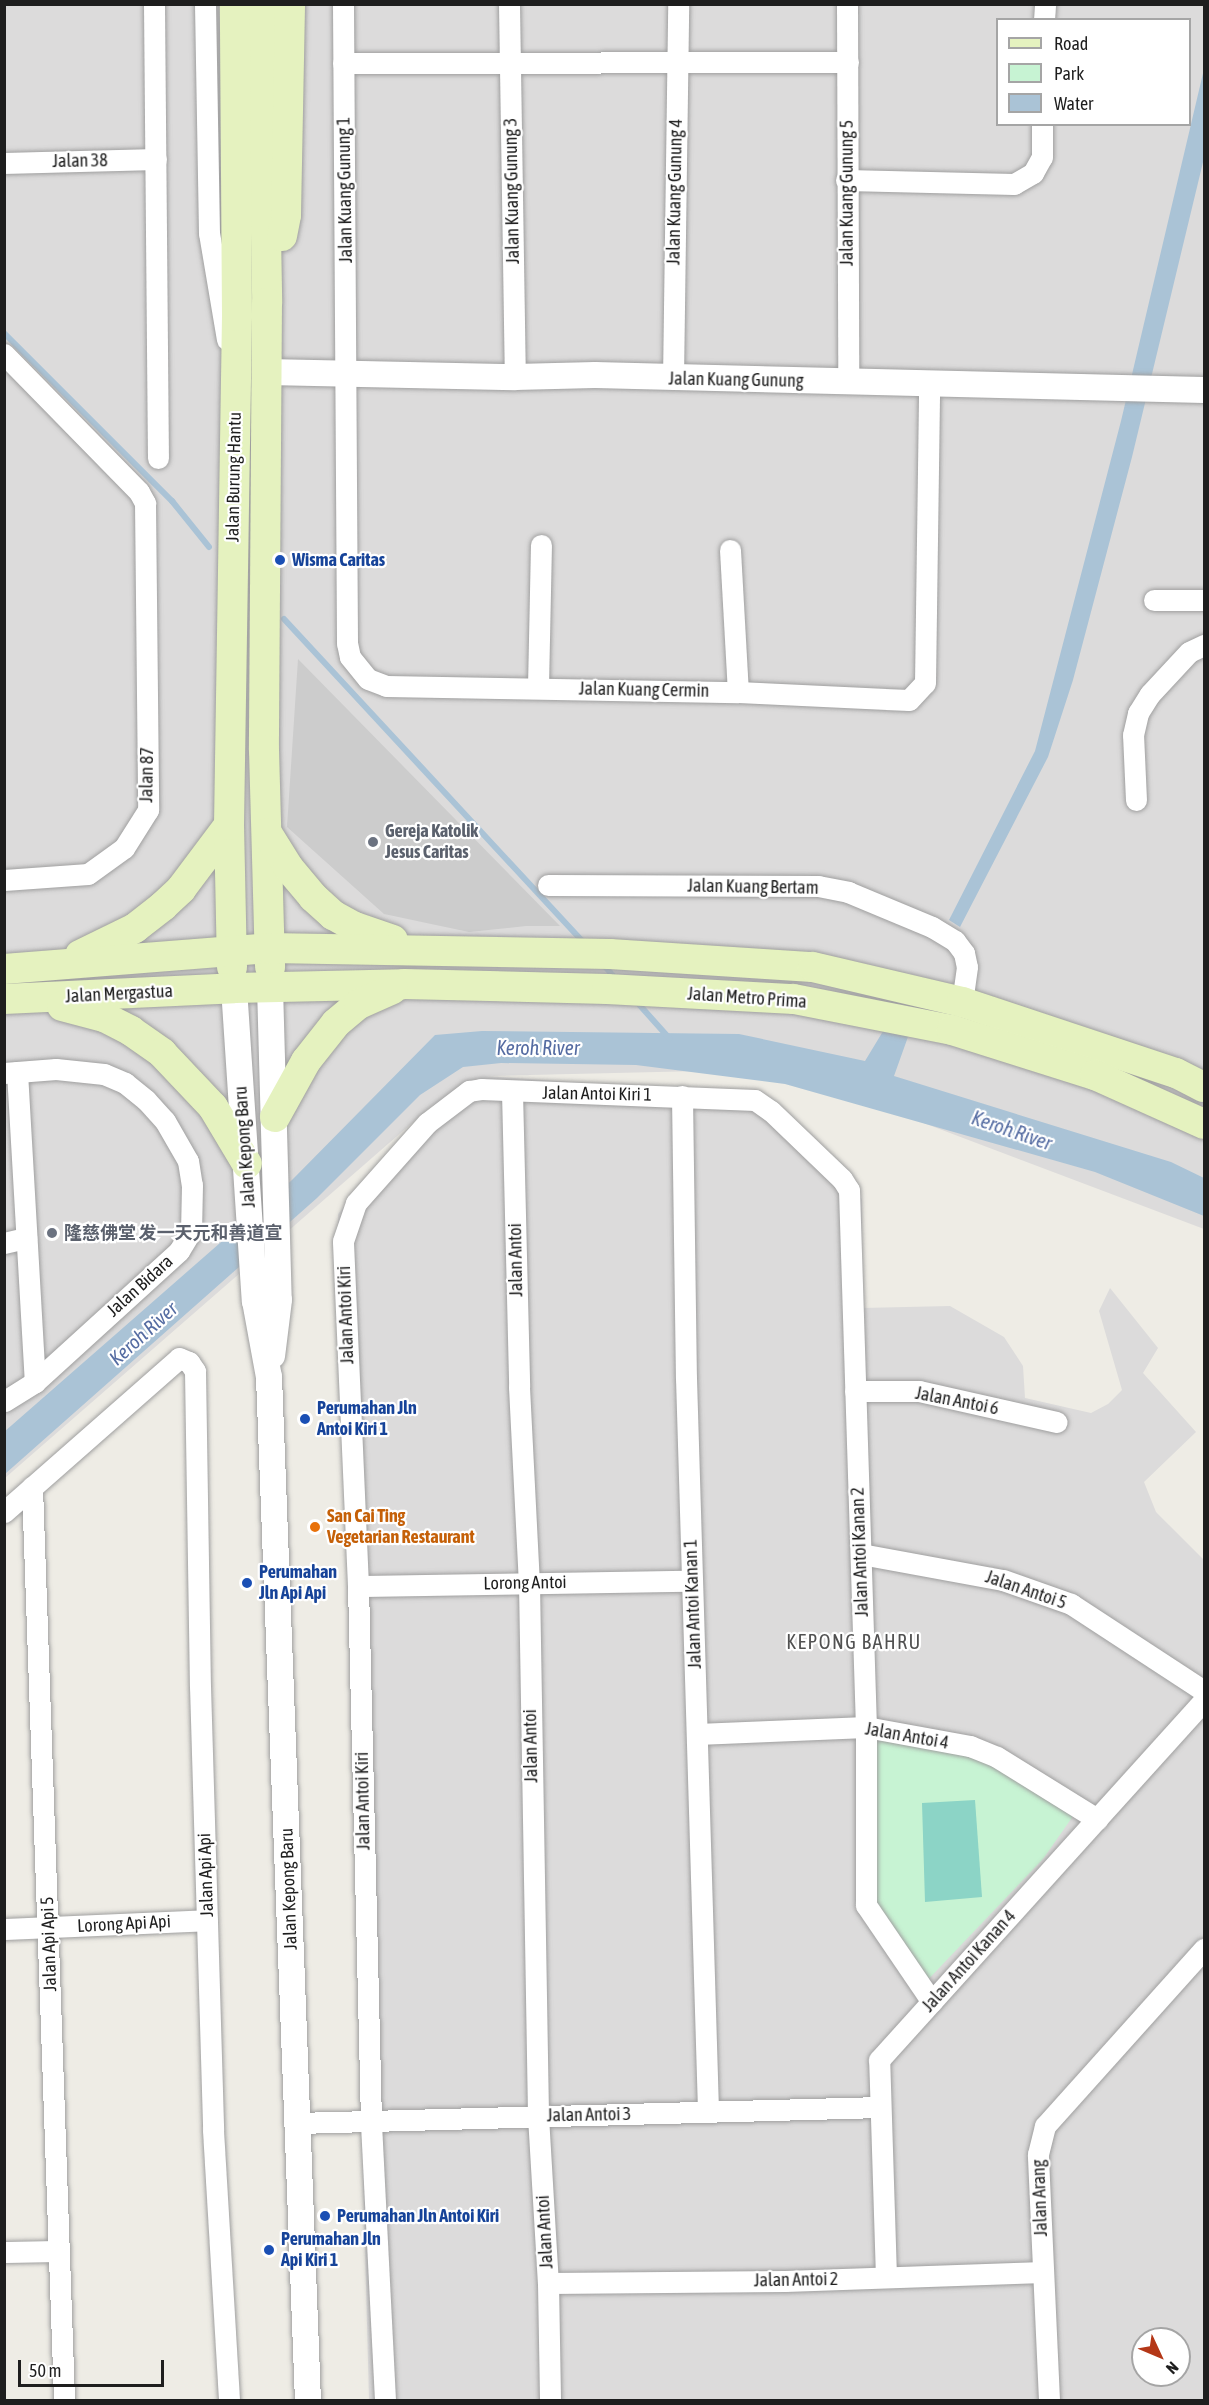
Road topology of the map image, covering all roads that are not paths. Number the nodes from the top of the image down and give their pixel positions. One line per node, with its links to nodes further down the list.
1 (154, 4): 14 (street)
2 (205, 4): 25 (street)
3 (290, 4): 17 (main road)
4 (343, 4): 11 (street, Jalan Kuang Gunung 1)
5 (509, 4): 12 (street, Jalan Kuang Gunung 3)
6 (678, 4): 9 (street, Jalan Kuang Gunung 4)
7 (847, 4): 10 (street, Jalan Kuang Gunung 5)
8 (249, 13): 17 (main road, Jalan Burung Hantu); 25 (main road, Jalan Burung Hantu)
9 (677, 62): 10 (street); 12 (street); 22 (street, Jalan Kuang Gunung 4)
10 (848, 62): 16 (street, Jalan Kuang Gunung 5)
11 (343, 63): 12 (street); 20 (street, Jalan Kuang Gunung 1)
12 (510, 64): 21 (street, Jalan Kuang Gunung 3)
13 (1042, 126): 16 (street)
14 (156, 159): 15 (street, Jalan 38); 27 (street)
15 (4, 163)
16 (846, 180): 23 (street, Jalan Kuang Gunung 5)
17 (267, 303): 19 (main road, Jalan Burung Hantu)
18 (4, 354): 38 (street, Jalan 87)
19 (267, 372): 20 (street, Jalan Kuang Gunung); 37 (main road, Jalan Burung Hantu)
20 (346, 375): 21 (street, Jalan Kuang Gunung); 33 (street, Jalan Kuang Cermin)
21 (515, 377): 22 (street, Jalan Kuang Gunung)
22 (673, 379): 23 (street, Jalan Kuang Gunung)
23 (848, 382): 24 (street, Jalan Kuang Gunung)
24 (929, 384): 26 (street, Jalan Kuang Gunung); 34 (street, Jalan Kuang Cermin)
25 (235, 390): 36 (main road, Jalan Burung Hantu)
26 (1204, 390)
27 (158, 458)
28 (541, 545): 33 (street)
29 (730, 550): 34 (street)
30 (1154, 600): 31 (street)
31 (1204, 600)
32 (1204, 645): 35 (street)
33 (538, 687): 34 (street, Jalan Kuang Cermin)
34 (738, 692)
35 (1136, 800)
36 (229, 825): 41 (main road, Jalan Burung Hantu); 43 (main road)
37 (266, 831): 40 (main road, Jalan Burung Hantu); 42 (main road)
38 (4, 880)
39 (548, 885): 49 (street, Jalan Kuang Bertam)
40 (269, 948): 41 (main road, Jalan Mergastua); 42 (main road, Jalan Metro Prima); 46 (main road, Jalan Burung Hantu)
41 (230, 949): 43 (main road, Jalan Mergastua); 47 (main road, Jalan Burung Hantu)
42 (424, 949): 49 (main road, Jalan Metro Prima)
43 (64, 963): 44 (main road, Jalan Mergastua)
44 (4, 969)
45 (404, 984): 46 (main road, Jalan Metro Prima); 54 (main road); 55 (main road, Jalan Metro Prima)
46 (270, 987): 47 (main road, Jalan Mergastua); 54 (street, Jalan Kepong Baru)
47 (234, 988): 48 (main road, Jalan Mergastua); 56 (street, Jalan Kepong Baru)
48 (15, 999): 56 (main road)
49 (962, 1002): 51 (main road, Jalan Metro Prima)
50 (11, 1072): 59 (street); 62 (street, Jalan Bidara)
51 (1204, 1087)
52 (512, 1092): 53 (street, Jalan Antoi Kiri 1); 58 (street, Jalan Antoi Kiri 1); 70 (street, Jalan Antoi)
53 (682, 1096): 57 (street, Jalan Antoi Kiri 1); 69 (street, Jalan Antoi Kanan 1)
54 (275, 1118): 61 (street, Jalan Kepong Baru)
55 (1204, 1124)
56 (247, 1169): 61 (street, Jalan Kepong Baru)
57 (849, 1190): 63 (street, Jalan Antoi Kanan 2)
58 (356, 1203): 71 (street, Jalan Antoi Kiri)
59 (26, 1238): 60 (street); 62 (street)
60 (4, 1243)
61 (267, 1301): 86 (street, Jalan Kepong Baru)
62 (34, 1382): 64 (street, Jalan Bidara)
63 (855, 1391): 65 (street, Jalan Antoi 6); 68 (street, Jalan Antoi Kanan 2)
64 (4, 1401)
65 (1057, 1422)
66 (32, 1487): 67 (street); 77 (street, Jalan Api Api); 78 (street, Jalan Api Api 5)
67 (4, 1512)
68 (861, 1554): 72 (street, Jalan Antoi 5); 74 (street, Jalan Antoi Kanan 2)
69 (692, 1581): 70 (street, Lorong Antoi); 75 (street, Jalan Antoi Kanan 1)
70 (528, 1583): 71 (street, Lorong Antoi); 84 (street, Jalan Antoi)
71 (358, 1586): 85 (street, Jalan Antoi Kiri)
72 (1204, 1691)
73 (1204, 1700): 76 (street, Jalan Antoi Kanan 4)
74 (866, 1727): 75 (street, Jalan Antoi 4); 76 (street, Jalan Antoi 4); 81 (street, Jalan Antoi Kanan 2)
75 (697, 1734): 83 (street, Jalan Antoi Kanan 1)
76 (1097, 1819): 81 (street, Jalan Antoi Kanan 4)
77 (207, 1920): 78 (street, Lorong Api Api); 93 (street, Jalan Api Api)
78 (49, 1928): 79 (street, Lorong Api Api); 87 (street, Jalan Api Api 5)
79 (4, 1929)
80 (1204, 1949): 89 (street, Jalan Arang)
81 (932, 2002): 82 (street, Jalan Antoi Kanan 4)
82 (880, 2107): 83 (street, Jalan Antoi 3); 90 (street, Jalan Antoi Kanan 4)
83 (708, 2112): 84 (street, Jalan Antoi 3)
84 (538, 2116): 85 (street, Jalan Antoi 3); 91 (street, Jalan Antoi)
85 (371, 2121): 86 (street, Jalan Antoi 3); 95 (street, Jalan Antoi Kiri)
86 (297, 2123): 94 (street, Jalan Kepong Baru)
87 (59, 2251): 88 (street); 92 (street, Jalan Api Api 5)
88 (4, 2252)
89 (1043, 2272): 90 (street, Jalan Antoi 2); 97 (street, Jalan Arang)
90 (886, 2277): 91 (street, Jalan Antoi 2)
91 (548, 2283): 96 (street, Jalan Antoi)
92 (64, 2400)
93 (230, 2400)
94 (308, 2400)
95 (385, 2400)
96 (550, 2400)
97 (1049, 2400)

